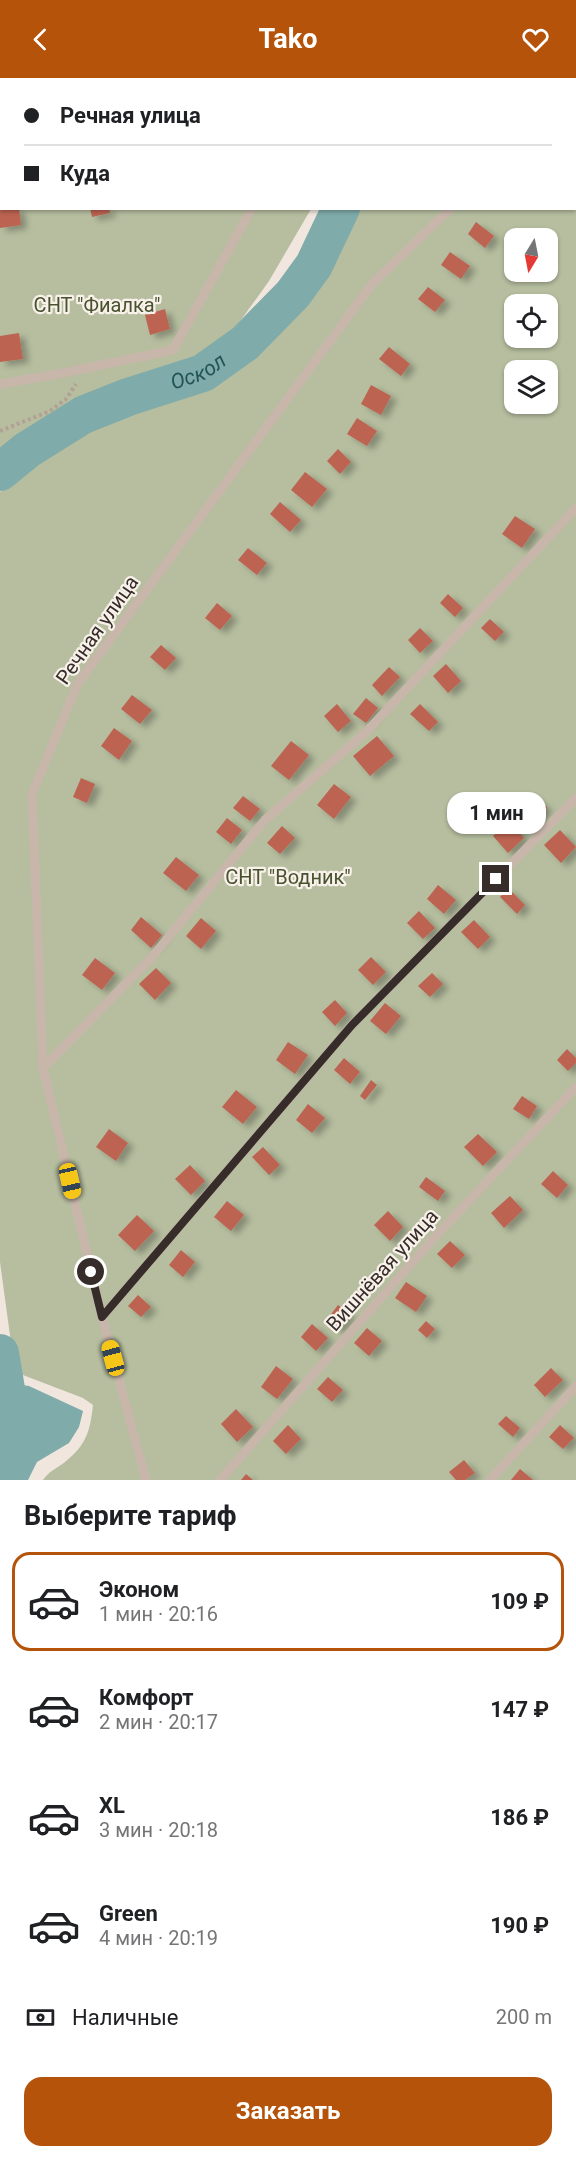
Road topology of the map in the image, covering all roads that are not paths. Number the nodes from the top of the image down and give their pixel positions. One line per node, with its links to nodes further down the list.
1 (251, 210): 3 (lane)
2 (449, 210): 6 (lane, Речная улица)
3 (0, 384)
4 (576, 508): 6 (lane)
5 (576, 798): 8 (lane)
6 (43, 1068): 8 (lane, Речная улица)
7 (576, 1087): 11 (lane, Вишнёвая улица)
8 (102, 1317): 10 (lane, Речная улица)
9 (576, 1386): 12 (lane)
10 (146, 1480)
11 (220, 1480)
12 (490, 1480)

